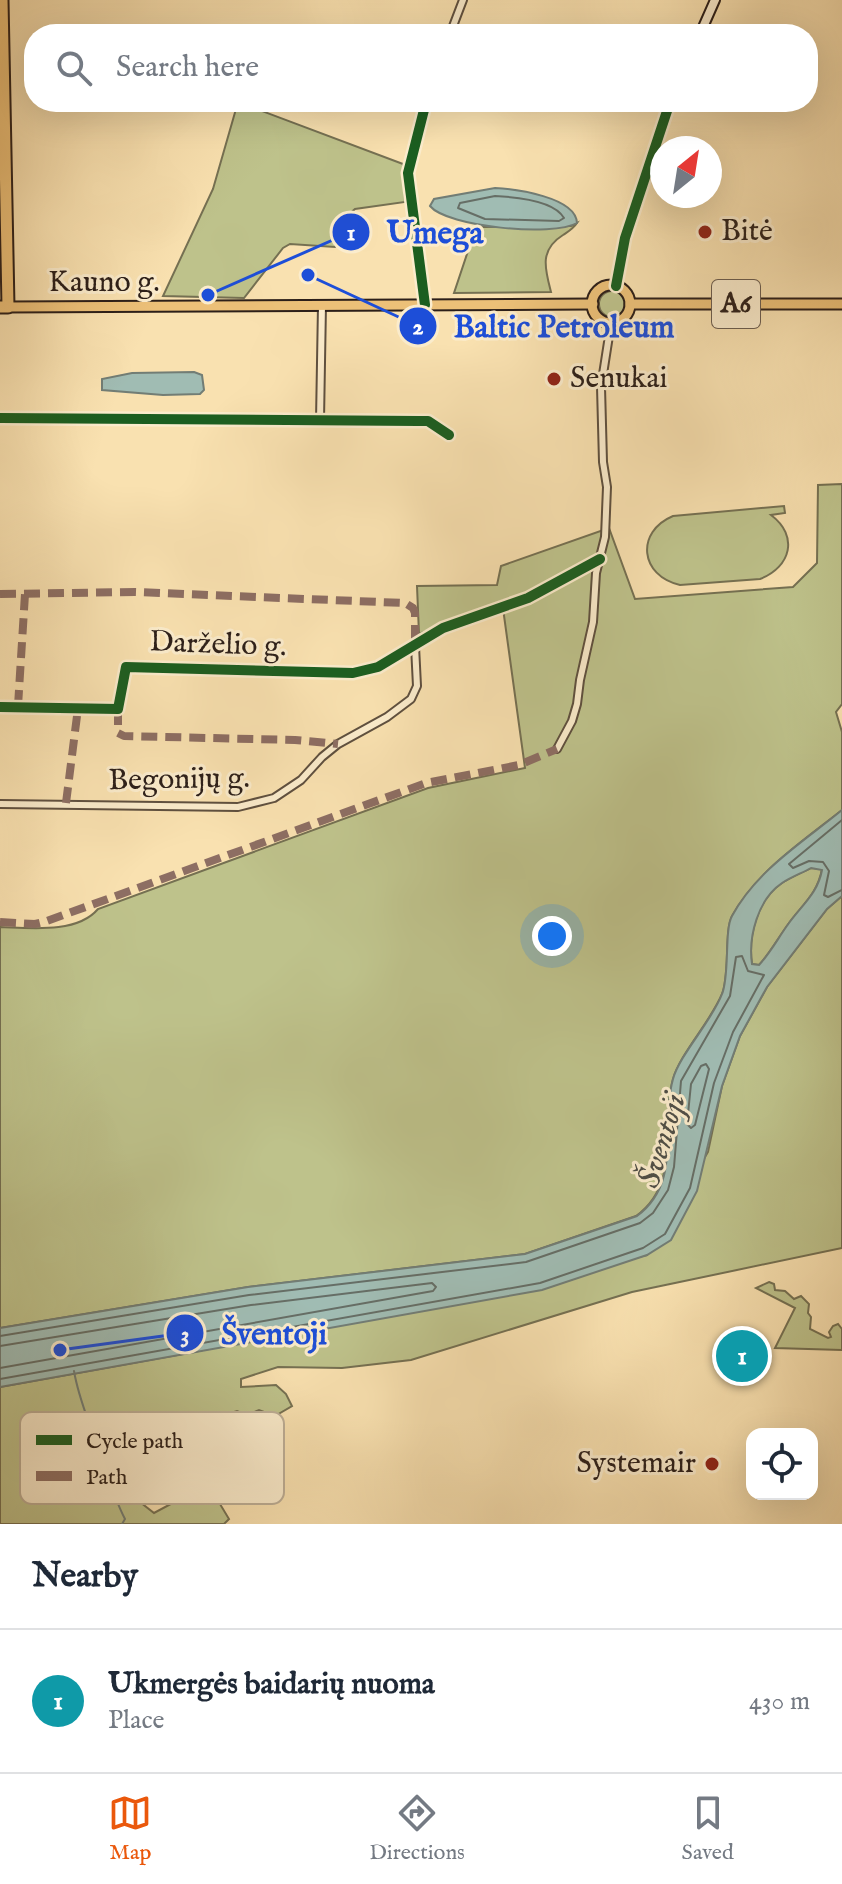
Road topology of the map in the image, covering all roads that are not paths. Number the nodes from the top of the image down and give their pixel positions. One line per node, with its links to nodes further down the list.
1 (2, 0): 14 (highway)
2 (463, 0): 4 (street)
3 (715, 0): 5 (street)
4 (454, 24)
5 (704, 24)
6 (423, 112): 13 (street)
7 (667, 112): 8 (street)
8 (616, 286): 9 (main road); 10 (main road)
9 (593, 304): 13 (main road, Kauno g.); 15 (main road)
10 (630, 304): 11 (main road, A6); 15 (main road)
11 (842, 304)
12 (322, 305): 13 (main road, Kauno g.); 14 (main road, Kauno g.); 17 (street)
13 (425, 305)
14 (4, 307)
15 (611, 323): 19 (street)
16 (0, 418): 17 (street)
17 (320, 420): 18 (street)
18 (449, 435)
19 (600, 559): 20 (street); 22 (street)
20 (415, 646): 21 (street, Darželio g.); 23 (street, Begonijų g.)
21 (0, 707)
22 (557, 749)
23 (0, 804)

